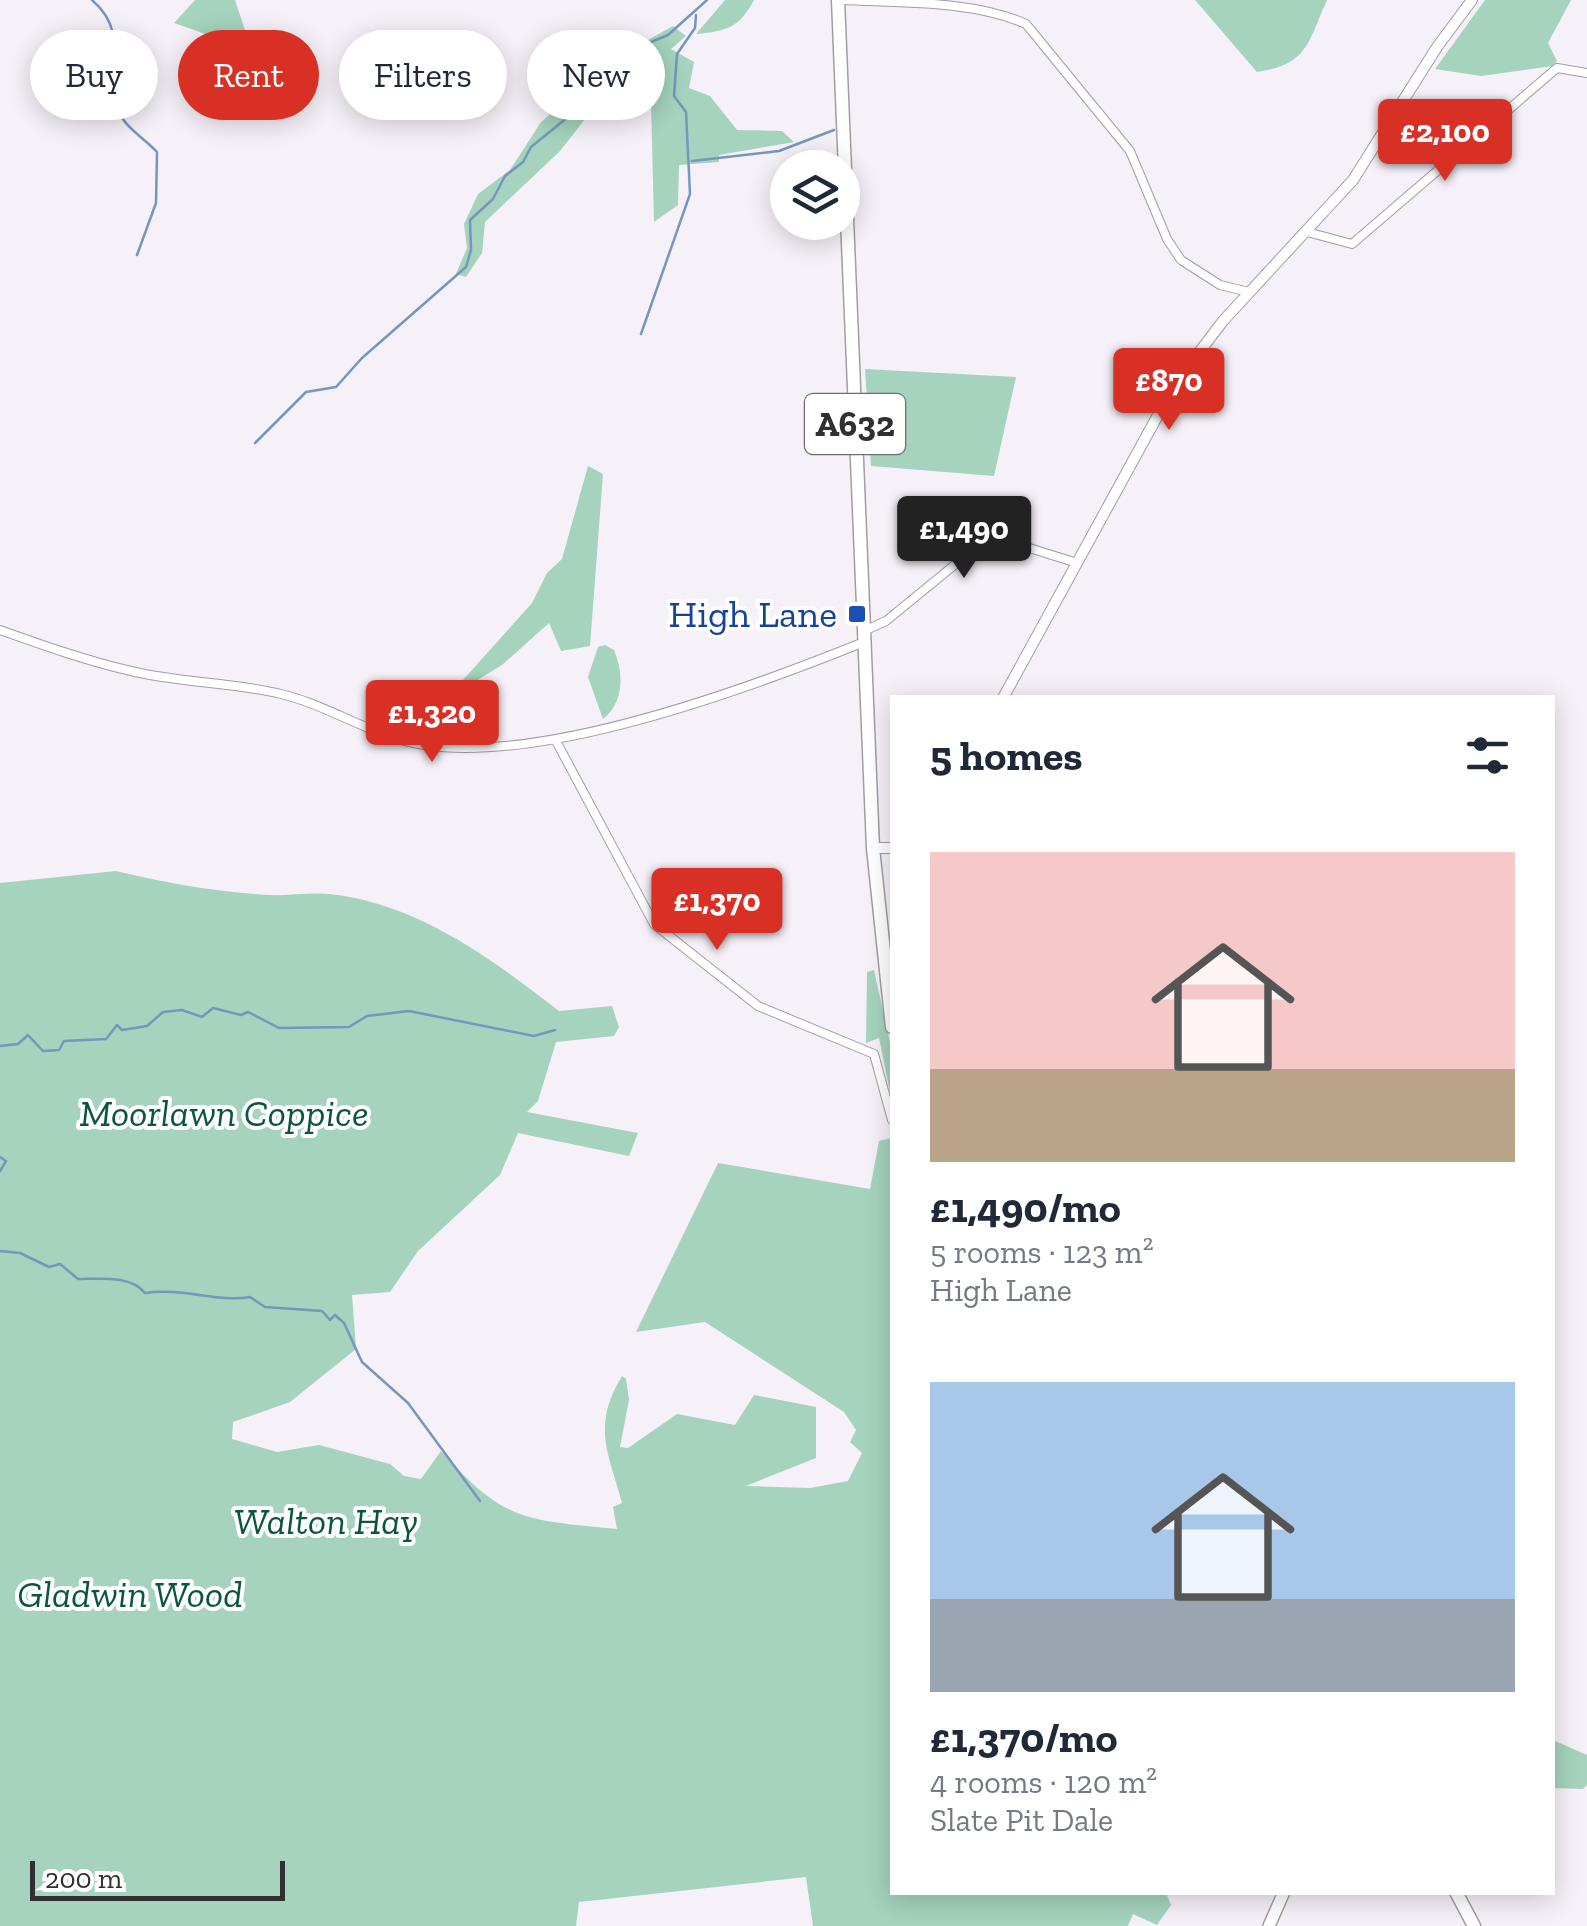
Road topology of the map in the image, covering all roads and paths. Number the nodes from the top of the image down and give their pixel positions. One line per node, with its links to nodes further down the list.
1 (839, 0): 5 (street); 8 (main road, A632)
2 (1472, 0): 4 (street)
3 (1587, 73): 4 (street)
4 (1307, 232): 5 (street)
5 (1249, 292): 6 (street)
6 (1074, 562): 8 (street); 9 (street)
7 (0, 630): 10 (street)
8 (864, 636): 10 (street); 11 (main road, A632)
9 (1005, 695)
10 (556, 741): 14 (street)
11 (874, 848): 12 (street); 13 (main road, A632)
12 (890, 848)
13 (890, 1006)
14 (890, 1113)
15 (1283, 1895): 17 (main road)
16 (1458, 1895): 18 (main road)
17 (1269, 1926)
18 (1474, 1926)

